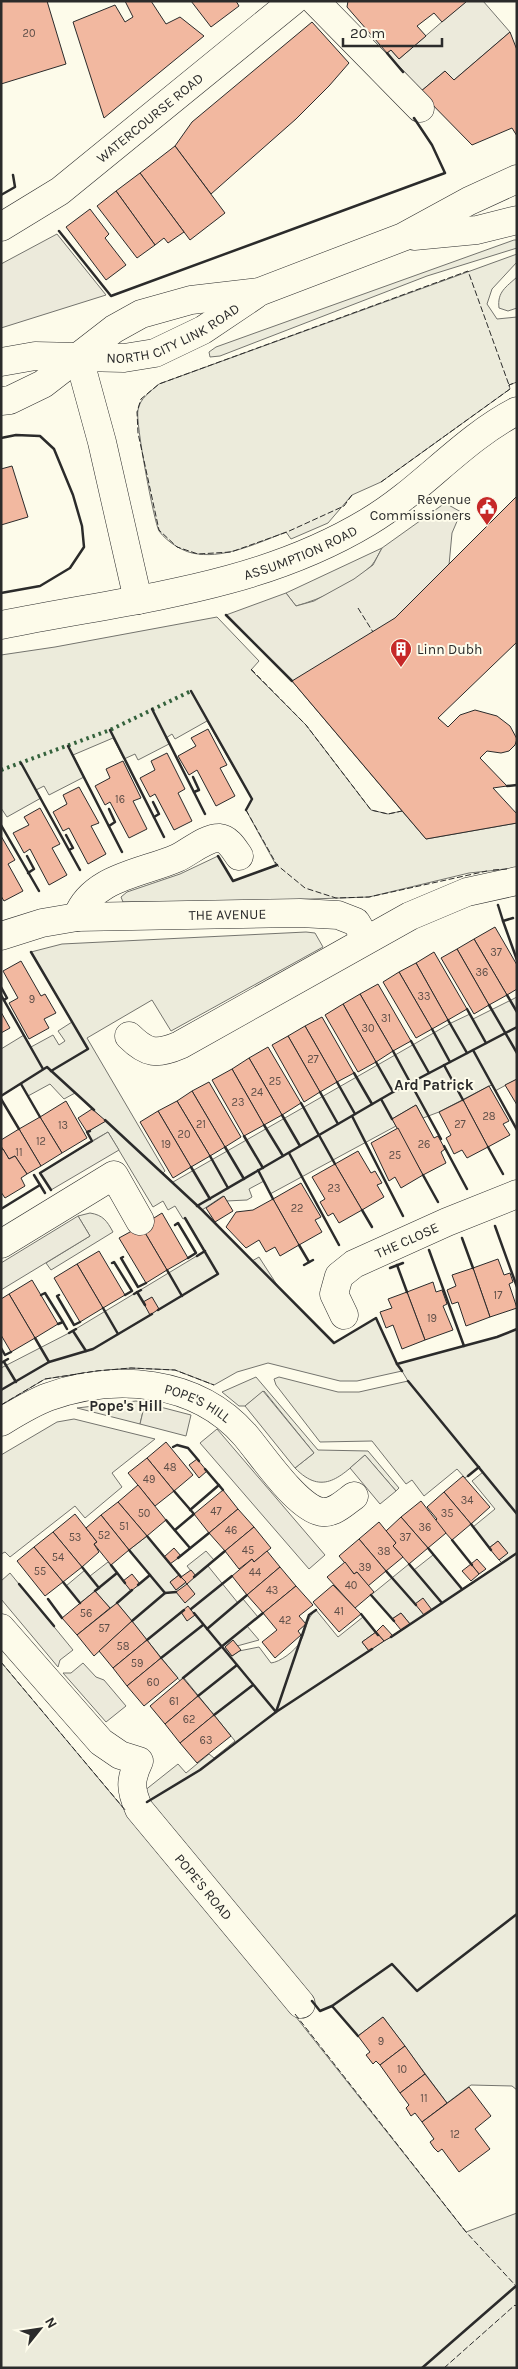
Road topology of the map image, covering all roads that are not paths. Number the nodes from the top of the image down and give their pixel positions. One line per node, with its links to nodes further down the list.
1 (293, 1): 6 (main road, WATERCOURSE ROAD)
2 (315, 1): 3 (main road)
3 (420, 108)
4 (517, 179): 7 (main road, NORTH CITY LINK ROAD)
5 (517, 220): 7 (main road, NORTH CITY LINK ROAD)
6 (1, 227)
7 (403, 237): 8 (main road, NORTH CITY LINK ROAD)
8 (259, 292): 9 (main road, NORTH CITY LINK ROAD); 9 (main road, NORTH CITY LINK ROAD)
9 (79, 358): 10 (main road, NORTH CITY LINK ROAD); 11 (main road, NORTH CITY LINK ROAD); 13 (main road)
10 (1, 362)
11 (1, 401)
12 (517, 411): 13 (main road, ASSUMPTION ROAD)
13 (138, 600): 14 (main road, ASSUMPTION ROAD)
14 (1, 625)
15 (239, 856): 17 (main road)
16 (517, 882): 19 (main road)
17 (77, 917): 18 (main road, THE AVENUE); 19 (main road, THE AVENUE)
18 (1, 936)
19 (366, 940): 20 (main road)
20 (129, 1036)
21 (517, 1194): 24 (main road, THE CLOSE)
22 (140, 1221): 23 (main road)
23 (1, 1244)
24 (344, 1315)
25 (1, 1422): 26 (main road, POPE'S HILL)
26 (354, 1496)
27 (1, 1628): 28 (main road, POPE'S ROAD)
28 (301, 2004)

